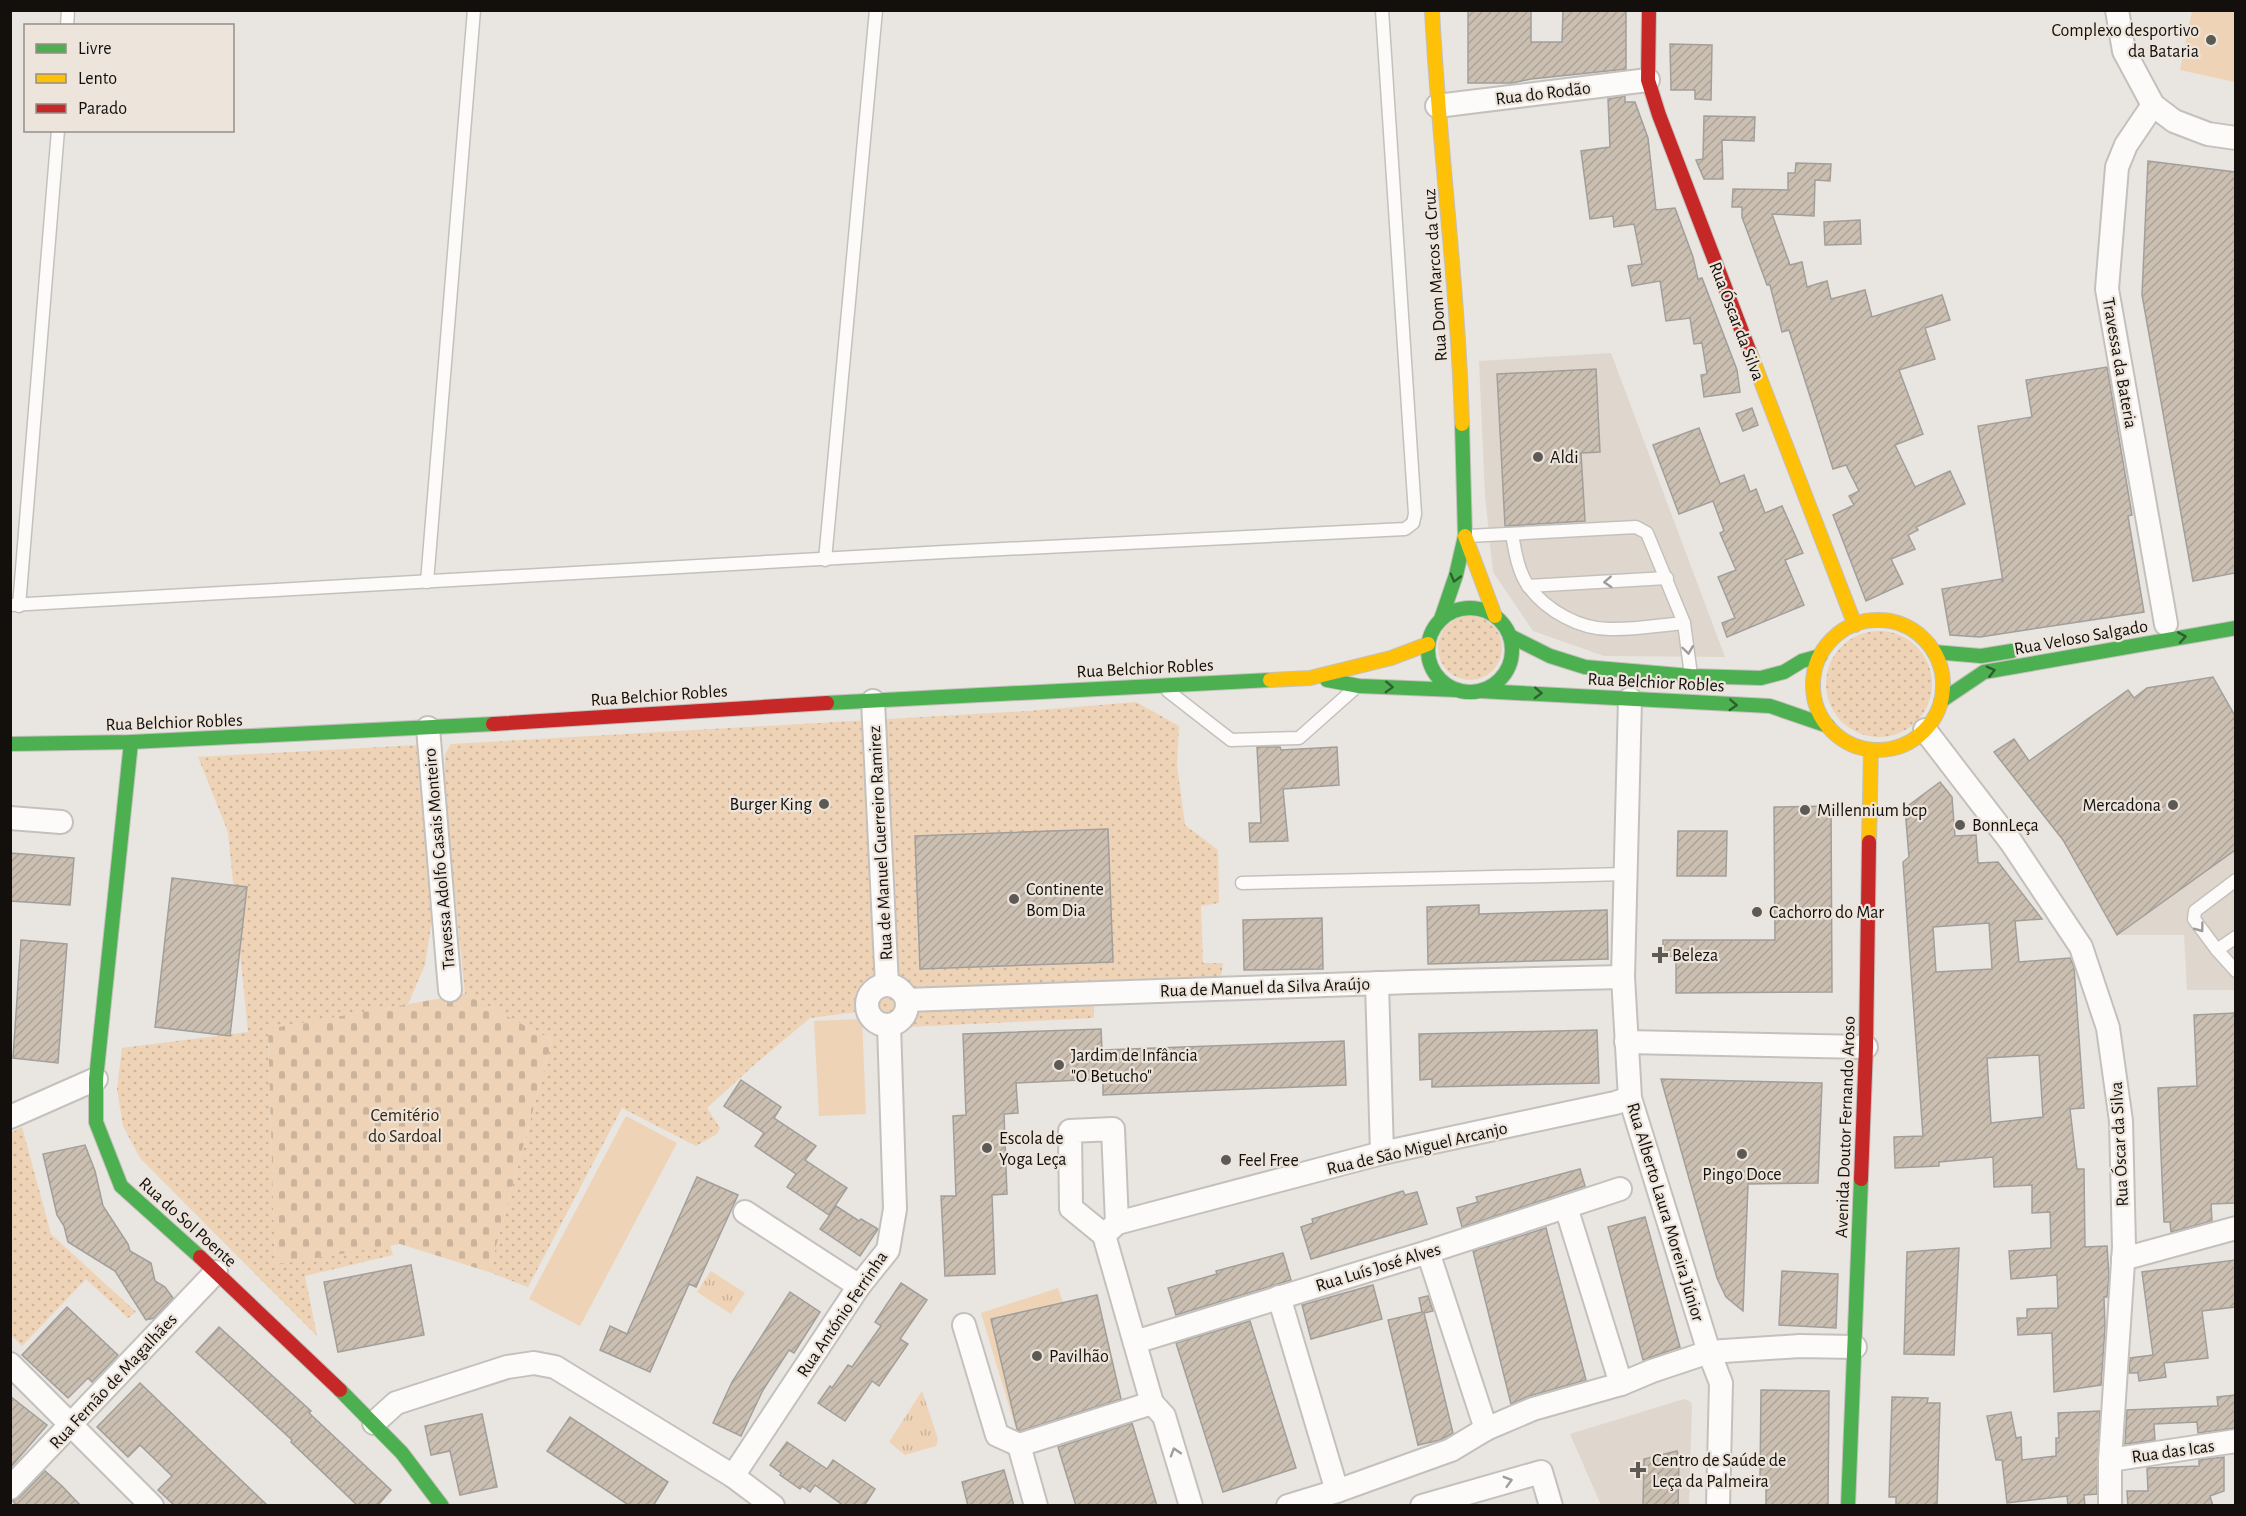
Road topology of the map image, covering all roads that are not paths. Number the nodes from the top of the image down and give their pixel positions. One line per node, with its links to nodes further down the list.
1 (474, 10): 16 (lane)
2 (876, 10): 14 (lane)
3 (1382, 10): 14 (lane)
4 (1432, 10): 9 (main road, Rua Dom Marcos da Cruz)
5 (1648, 10): 7 (main road, Rua Óscar da Silva)
6 (2117, 10): 8 (street)
7 (1648, 80): 9 (street, Rua do Rodão); 23 (main road, Rua Óscar da Silva)
8 (2153, 105): 11 (street); 22 (street, Travessa da Bateria)
9 (1437, 106): 13 (main road, Rua Dom Marcos da Cruz)
10 (58, 132): 18 (lane)
11 (2235, 138)
12 (1512, 534): 13 (lane); 15 (lane); 17 (lane)
13 (1466, 536): 19 (main road, Rua Dom Marcos da Cruz); 20 (main road, Rua Dom Marcos da Cruz, one-way to 20)
14 (825, 560): 16 (lane)
15 (1667, 578): 17 (lane, one-way to 17); 21 (lane)
16 (427, 582): 18 (lane)
17 (1528, 586): 21 (lane)
18 (15, 606)
19 (1495, 616): 20 (main road); 25 (main road)
20 (1441, 619): 26 (main road)
21 (1684, 623): 30 (lane, one-way to 30)
22 (2166, 624)
23 (1855, 625): 28 (main road); 29 (main road)
24 (2235, 628): 38 (main road, Rua Veloso Salgado, one-way to 24)
25 (1510, 636): 30 (main road, Rua Belchior Robles); 35 (main road)
26 (1428, 644): 31 (main road, Rua Belchior Robles); 34 (main road)
27 (2027, 648): 28 (main road, Rua Veloso Salgado)
28 (1934, 652): 38 (main road)
29 (1820, 656): 30 (main road, Rua Belchior Robles); 39 (main road)
30 (1691, 676)
31 (1310, 678): 32 (main road, Rua Belchior Robles); 33 (main road, Rua Belchior Robles)
32 (1160, 685): 33 (lane); 37 (main road, Rua Belchior Robles)
33 (1359, 686): 34 (main road, Rua Belchior Robles, one-way to 34)
34 (1456, 690): 35 (main road)
35 (1480, 690): 36 (main road, Rua Belchior Robles, one-way to 36)
36 (1630, 699): 39 (main road, Rua Belchior Robles, one-way to 39); 47 (street, Rua Alberto Laura Moreira Júnior)
37 (873, 701): 40 (main road, Rua Belchior Robles); 55 (street, Rua de Manuel Guerreiro Ramirez)
38 (1941, 701): 41 (main road)
39 (1828, 726): 44 (main road)
40 (428, 728): 42 (main road, Rua Belchior Robles); 56 (street, Travessa Adolfo Casais Monteiro)
41 (1925, 730): 44 (main road); 70 (street, Rua Óscar da Silva)
42 (131, 742): 43 (main road, Rua Belchior Robles); 61 (main road, Rua do Sol Poente)
43 (10, 744)
44 (1871, 750): 60 (main road, Avenida Doutor Fernando Aroso)
45 (10, 818): 46 (street)
46 (61, 822)
47 (1626, 874): 49 (lane); 53 (street, Rua Alberto Laura Moreira Júnior)
48 (2235, 880): 51 (lane, one-way to 51)
49 (1242, 883)
50 (2235, 937): 51 (lane)
51 (2217, 950): 52 (lane)
52 (2235, 971)
53 (1623, 977): 54 (street, Rua de Manuel da Silva Araújo); 59 (street, Rua Alberto Laura Moreira Júnior)
54 (1377, 983): 57 (street, Rua de Manuel da Silva Araújo); 64 (street)
55 (887, 985): 57 (street); 58 (street)
56 (450, 990)
57 (907, 1000): 58 (street)
58 (889, 1026): 72 (street, Rua António Ferrinha)
59 (1626, 1042): 60 (street); 62 (street, Rua Alberto Laura Moreira Júnior)
60 (1866, 1047): 76 (main road, Avenida Doutor Fernando Aroso)
61 (96, 1078): 63 (street); 71 (main road, Rua do Sol Poente)
62 (1630, 1098): 64 (street, Rua de São Miguel Arcanjo); 77 (street, Rua Alberto Laura Moreira Júnior)
63 (10, 1117)
64 (1382, 1153): 75 (street, Rua de São Miguel Arcanjo)
65 (1620, 1189): 66 (street, Rua Luís José Alves)
66 (1566, 1207): 69 (street, Rua Luís José Alves); 79 (street)
67 (745, 1212): 72 (street)
68 (2235, 1228): 70 (street)
69 (1428, 1252): 73 (street, Rua Luís José Alves); 83 (street)
70 (2123, 1259): 86 (street, Rua Óscar da Silva)
71 (216, 1272): 81 (main road, Rua do Sol Poente); 82 (street, Rua Fernão de Magalhães)
72 (859, 1286): 87 (street, Rua António Ferrinha)
73 (1279, 1297): 75 (street, Rua Luís José Alves); 89 (street)
74 (964, 1325): 85 (street)
75 (1134, 1342): 80 (street)
76 (1855, 1347): 77 (street); 100 (main road, Avenida Doutor Fernando Aroso)
77 (1709, 1352): 79 (street); 99 (street, Rua Alberto Laura Moreira Júnior)
78 (10, 1364): 82 (street)
79 (1621, 1384): 83 (street)
80 (1152, 1403): 85 (street); 95 (street, one-way to 80)
81 (374, 1423): 87 (street); 92 (main road, Rua do Sol Poente)
82 (72, 1425): 88 (street, Rua Fernão de Magalhães); 91 (street)
83 (1486, 1429): 89 (street)
84 (2235, 1441): 86 (street, Rua das Icas)
85 (1019, 1445): 94 (street)
86 (2110, 1460): 101 (street, Rua Óscar da Silva)
87 (733, 1476): 93 (street)
88 (10, 1488)
89 (1328, 1497): 96 (street)
90 (1478, 1498): 97 (street); 98 (street, one-way to 98)
91 (152, 1506)
92 (441, 1506)
93 (773, 1506)
94 (1036, 1506)
95 (1191, 1506)
96 (1288, 1506)
97 (1422, 1506)
98 (1551, 1506)
99 (1718, 1506)
100 (1848, 1506)
101 (2110, 1506)

